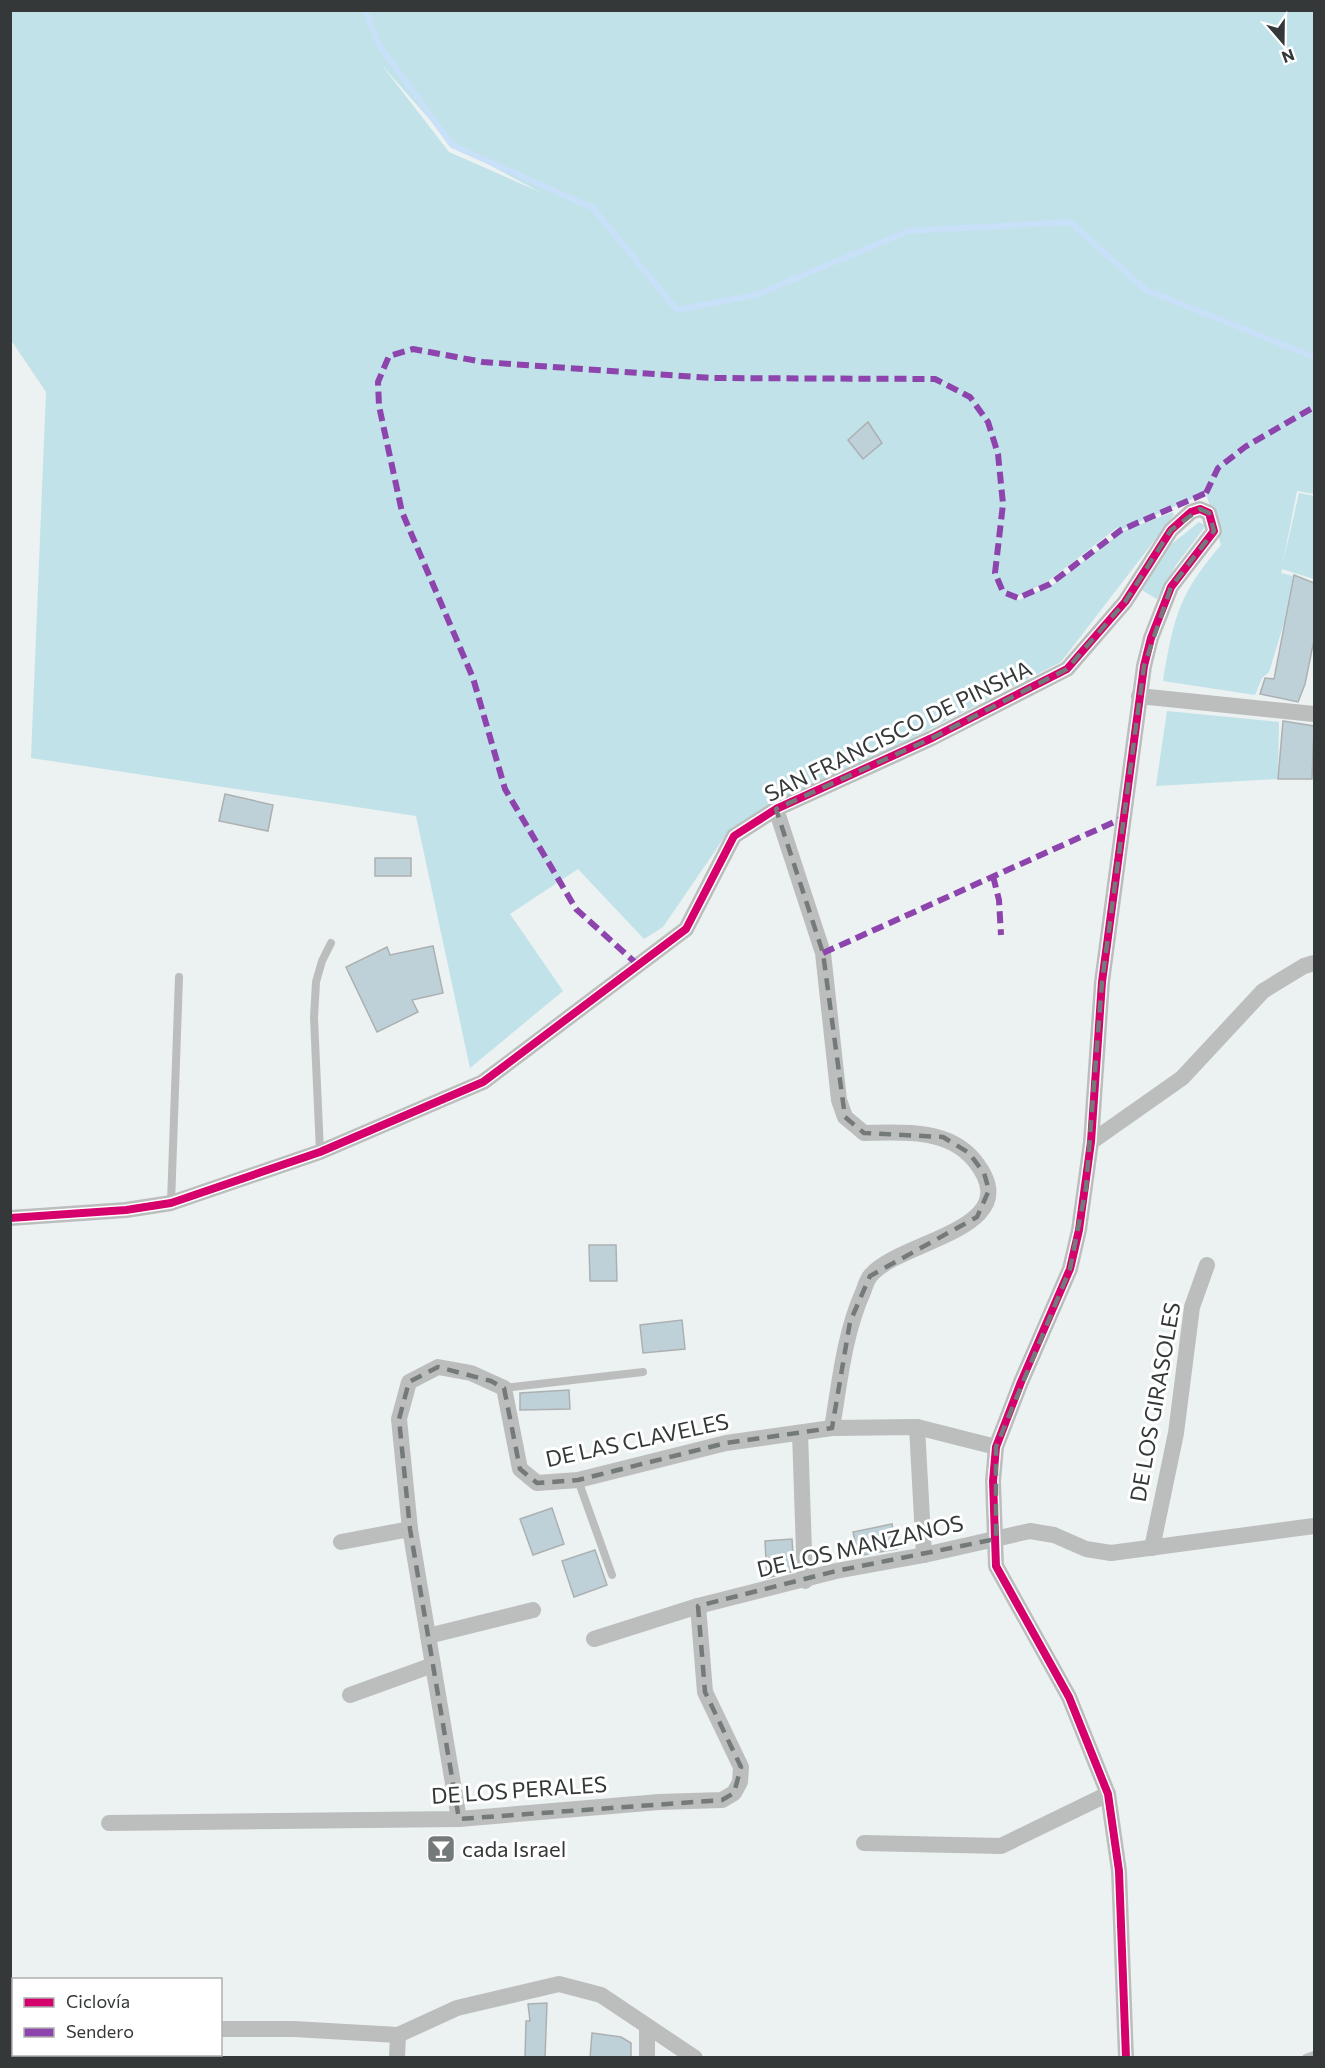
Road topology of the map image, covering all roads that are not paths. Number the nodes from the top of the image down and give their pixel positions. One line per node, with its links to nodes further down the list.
1 (1139, 696): 2 (street); 3 (street, SAN FRANCISCO DE PINSHA); 7 (street)
2 (1314, 714)
3 (776, 809): 8 (street, SAN FRANCISCO DE PINSHA); 15 (street)
4 (331, 943): 8 (lane)
5 (1314, 963): 7 (street)
6 (179, 977): 9 (lane)
7 (1091, 1142): 17 (street)
8 (320, 1152): 9 (street, SAN FRANCISCO DE PINSHA)
9 (171, 1203): 10 (street, SAN FRANCISCO DE PINSHA)
10 (10, 1218)
11 (1207, 1265): 23 (street, DE LOS GIRASOLES)
12 (643, 1372): 13 (lane)
13 (504, 1388): 18 (street, DE LAS CLAVELES); 20 (street)
14 (917, 1427): 15 (street, DE LAS CLAVELES); 17 (street, DE LAS CLAVELES); 24 (street)
15 (832, 1428): 16 (street, DE LAS CLAVELES)
16 (800, 1433): 18 (street, DE LAS CLAVELES); 26 (street)
17 (996, 1447): 21 (street)
18 (578, 1480): 25 (lane)
19 (1314, 1526): 23 (street, DE LOS MANZANOS)
20 (410, 1529): 22 (street); 29 (street)
21 (996, 1539): 23 (street, DE LOS MANZANOS); 24 (street, DE LOS MANZANOS); 33 (street)
22 (341, 1542)
23 (1152, 1548)
24 (924, 1555): 26 (street, DE LOS MANZANOS)
25 (612, 1575)
26 (805, 1581): 27 (street, DE LOS MANZANOS)
27 (698, 1606): 30 (street, DE LOS MANZANOS); 34 (street, DE LOS PERALES)
28 (533, 1610): 29 (street)
29 (428, 1636): 31 (street)
30 (594, 1639)
31 (433, 1665): 32 (street); 34 (street)
32 (350, 1695)
33 (1108, 1794): 36 (street); 44 (street)
34 (459, 1819): 35 (street, DE LOS PERALES)
35 (109, 1823)
36 (864, 1843)
37 (647, 2027): 39 (street); 42 (street); 43 (street)
38 (222, 2029): 39 (street)
39 (398, 2035): 41 (street)
40 (1314, 2055): 45 (lane)
41 (398, 2058)
42 (647, 2058)
43 (695, 2058)
44 (1126, 2058)
45 (1306, 2058)

